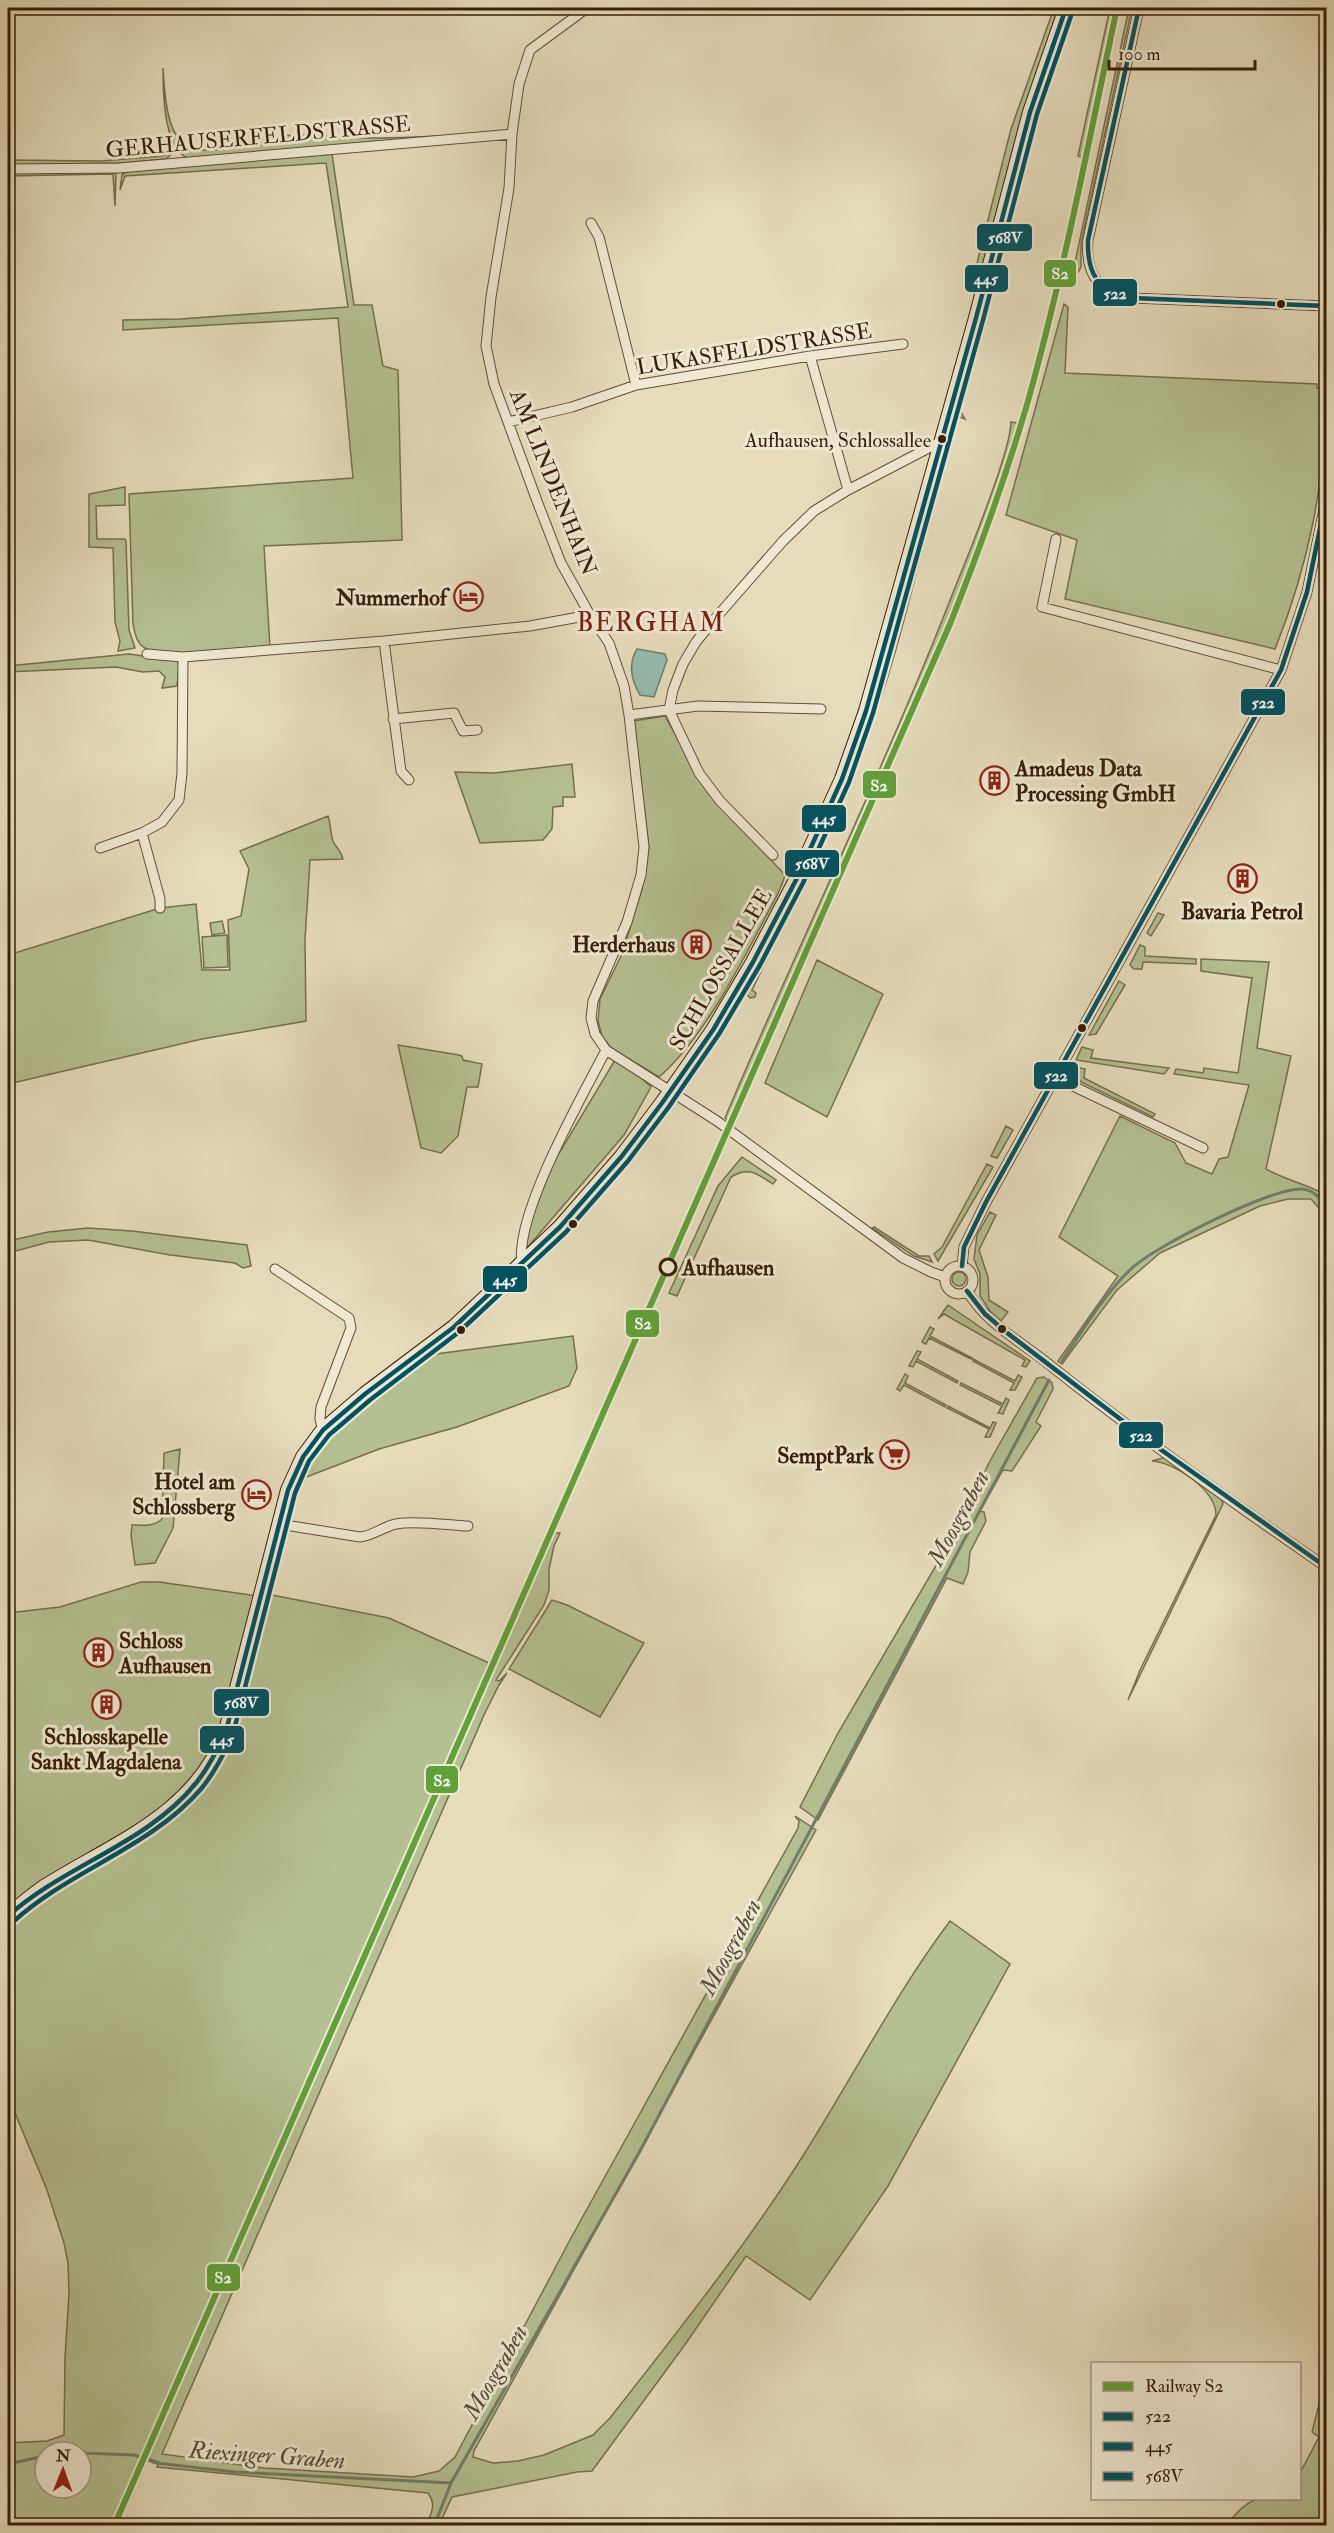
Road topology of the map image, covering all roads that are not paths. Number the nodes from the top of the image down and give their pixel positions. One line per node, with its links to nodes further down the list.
1 (586, 8): 4 (street, AM LINDENHAIN)
2 (1066, 8): 12 (main road, SCHLOSSALLEE)
3 (1139, 8): 7 (street)
4 (512, 134): 5 (street, GERHAUSERFELDSTRASSE); 11 (street, AM LINDENHAIN)
5 (8, 169)
6 (591, 223): 10 (street)
7 (1326, 306)
8 (903, 344): 9 (street, LUKASFELDSTRASSE)
9 (810, 356): 10 (street, LUKASFELDSTRASSE); 13 (street)
10 (636, 385): 11 (street, LUKASFELDSTRASSE)
11 (508, 422): 16 (street, AM LINDENHAIN)
12 (940, 442): 13 (street); 33 (main road, SCHLOSSALLEE)
13 (848, 490): 22 (street)
14 (1326, 499): 20 (street)
15 (1056, 540): 20 (street)
16 (590, 615): 17 (street); 23 (street, AM LINDENHAIN)
17 (384, 641): 19 (street); 24 (street)
18 (147, 654): 19 (street)
19 (183, 657): 27 (street)
20 (1281, 670): 32 (street)
21 (821, 709): 22 (street)
22 (669, 710): 23 (street); 29 (street)
23 (630, 715): 31 (street, AM LINDENHAIN)
24 (393, 719): 25 (street); 26 (street)
25 (477, 730)
26 (410, 780)
27 (142, 833): 28 (street); 30 (street)
28 (100, 848)
29 (773, 855)
30 (160, 908)
31 (606, 1050): 33 (street); 35 (street)
32 (1054, 1077): 34 (street); 36 (street)
33 (671, 1090): 35 (main road, SCHLOSSALLEE); 38 (street)
34 (1203, 1148)
35 (522, 1264): 40 (main road, SCHLOSSALLEE)
36 (962, 1266): 38 (street); 39 (street)
37 (275, 1269): 40 (street)
38 (945, 1276): 39 (street)
39 (967, 1292): 43 (street)
40 (323, 1430): 41 (main road, SCHLOSSALLEE)
41 (279, 1524): 42 (street); 44 (main road, SCHLOSSALLEE)
42 (468, 1526)
43 (1326, 1567)
44 (8, 1916)

